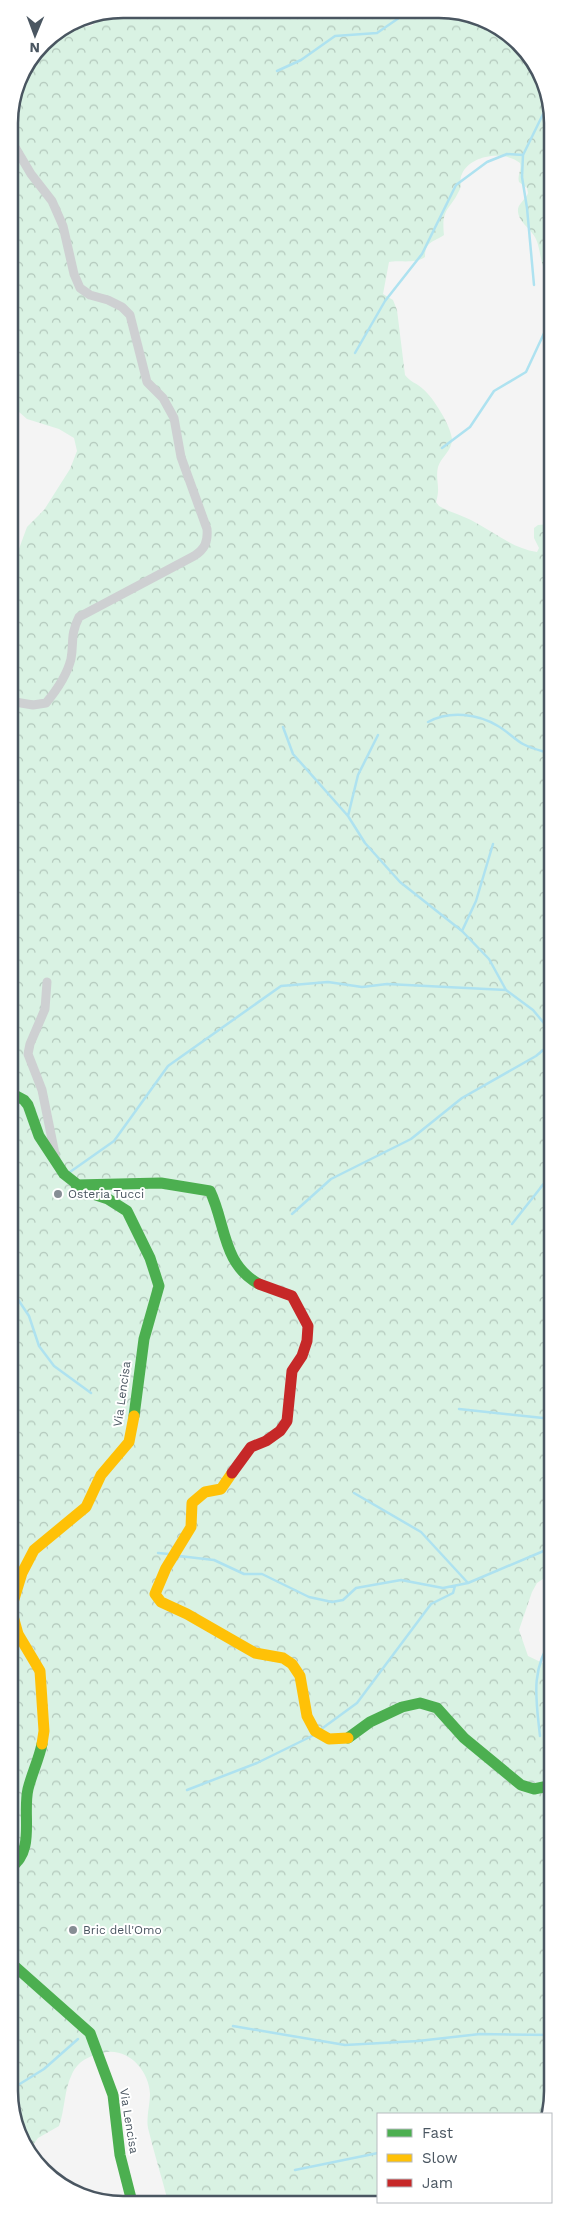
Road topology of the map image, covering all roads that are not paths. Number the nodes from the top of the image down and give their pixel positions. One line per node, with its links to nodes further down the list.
1 (18, 152): 2 (street)
2 (18, 702)
3 (47, 982): 5 (street, Via Lencisa)
4 (18, 1097): 5 (street)
5 (57, 1162): 6 (street, Via Lencisa)
6 (76, 1185): 7 (street, Via Lencisa); 9 (street)
7 (18, 1586)
8 (18, 1634): 10 (street, Via Lencisa)
9 (544, 1787)
10 (18, 1862)
11 (18, 1969): 12 (street, Via Lencisa)
12 (130, 2196)

